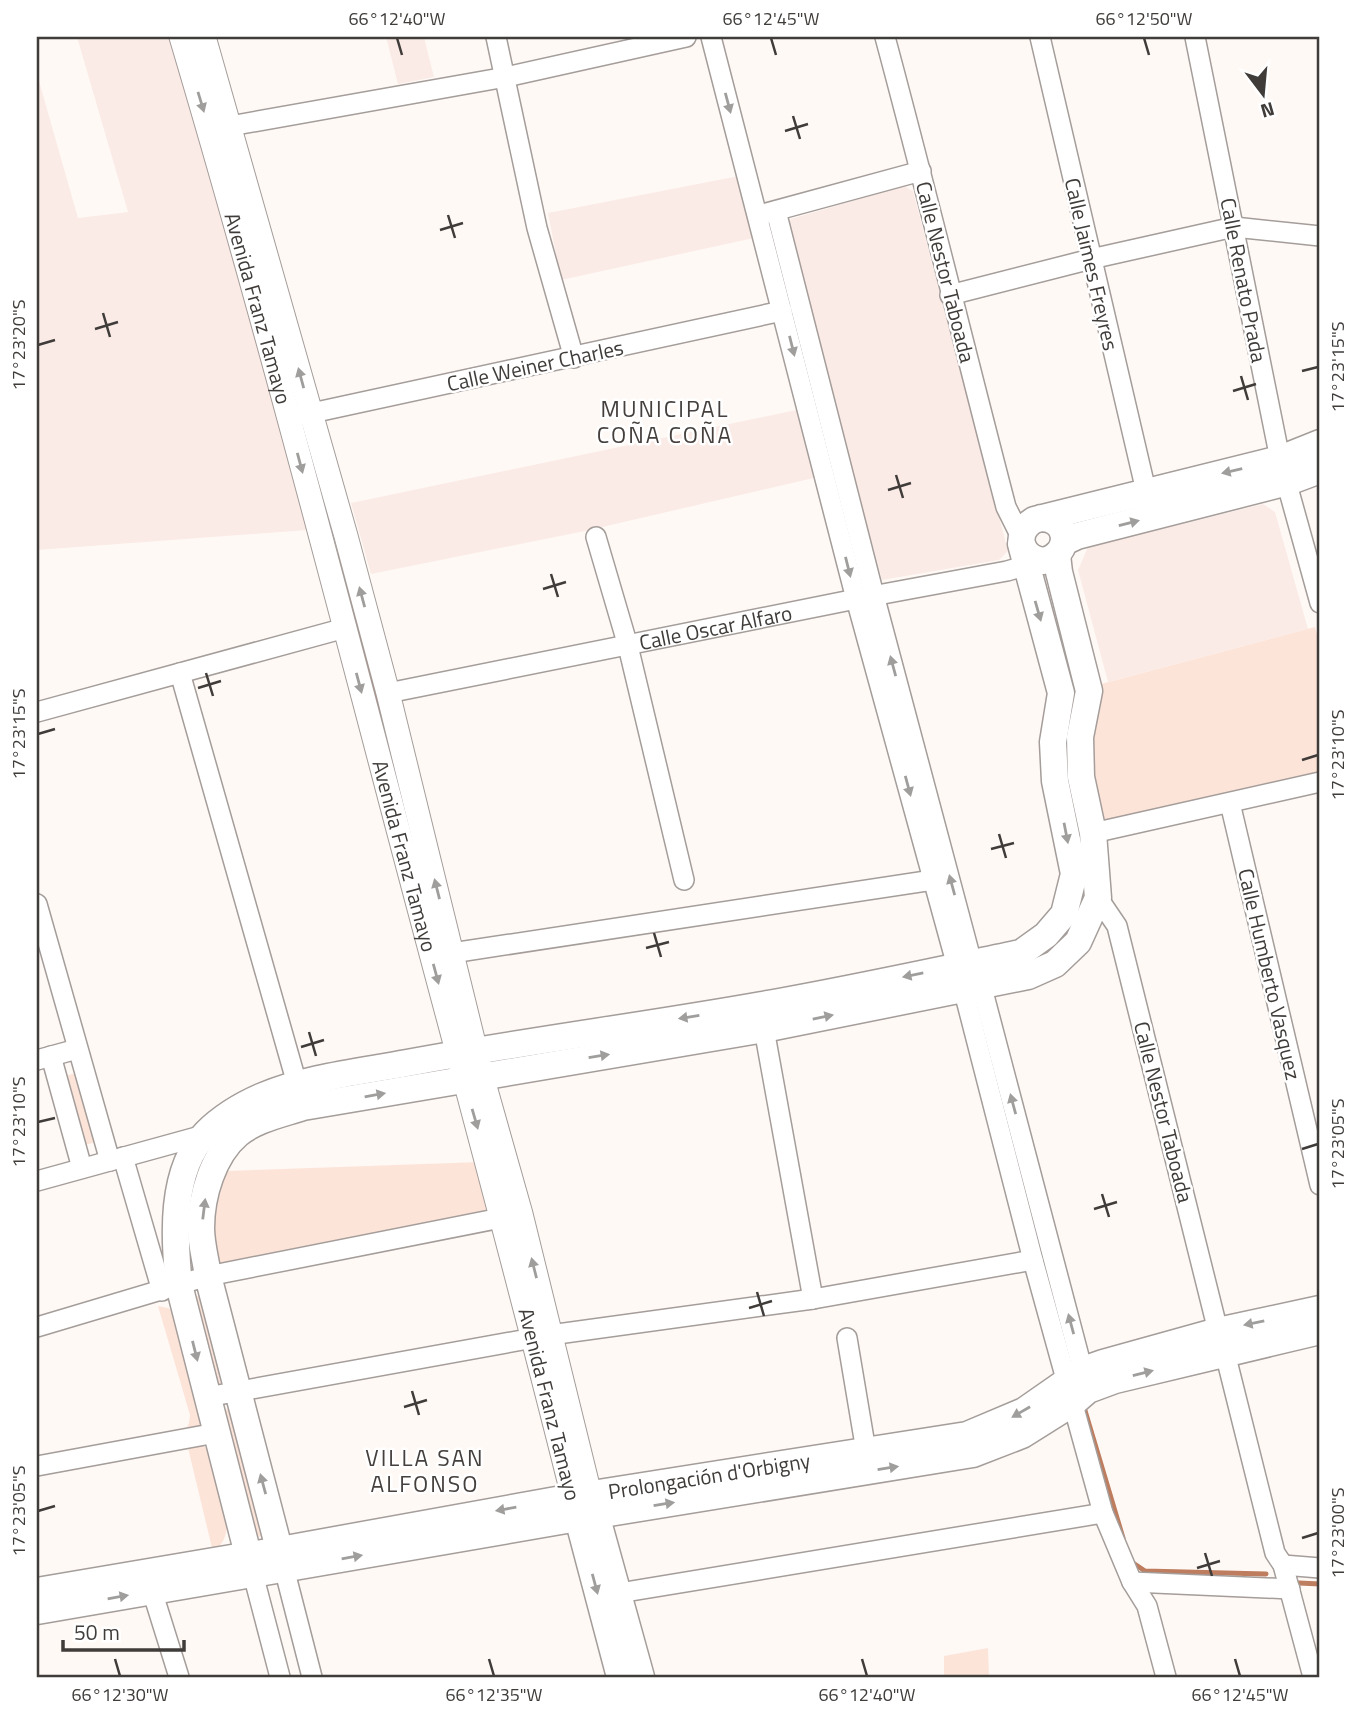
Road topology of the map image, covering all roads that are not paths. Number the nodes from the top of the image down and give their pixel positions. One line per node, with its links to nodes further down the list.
1 (181, 37): 20 (street, Avenida Franz Tamayo, one-way to 20)
2 (204, 37): 10 (street, Avenida Franz Tamayo)
3 (496, 37): 9 (street)
4 (686, 37): 9 (street)
5 (710, 37): 12 (street, one-way to 12)
6 (884, 37): 11 (street, Calle Nestor Taboada)
7 (1040, 37): 15 (street, Calle Jaimes Freyres)
8 (1195, 37): 13 (street, Calle Renato Prada)
9 (506, 77): 10 (street); 18 (street)
10 (230, 126): 19 (street, Avenida Franz Tamayo, one-way to 10)
11 (921, 171): 12 (street); 16 (street, Calle Nestor Taboada)
12 (767, 213): 17 (street); 28 (street)
13 (1234, 227): 14 (street); 15 (street); 23 (street, Calle Renato Prada)
14 (1320, 236)
15 (1091, 259): 16 (street); 24 (street, Calle Jaimes Freyres)
16 (950, 295): 26 (street, Calle Nestor Taboada)
17 (782, 310): 18 (street, Calle Weiner Charles); 28 (street, one-way to 28)
18 (574, 358): 19 (street, Calle Weiner Charles)
19 (310, 413): 20 (street, Calle Weiner Charles); 32 (street, Avenida Franz Tamayo, one-way to 19)
20 (288, 419): 29 (street, Avenida Franz Tamayo, one-way to 29)
21 (1320, 443): 23 (main road, Calle Oscar Alfaro)
22 (1320, 470): 23 (main road, Calle Oscar Alfaro)
23 (1284, 471): 24 (main road, Calle Oscar Alfaro, one-way to 24); 26 (main road, Calle Oscar Alfaro, one-way to 23); 27 (street, Calle Renato Prada)
24 (1146, 491): 26 (main road, Calle Oscar Alfaro)
25 (596, 537): 30 (street)
26 (1038, 543): 28 (street, Calle Oscar Alfaro); 36 (main road); 42 (main road, one-way to 42)
27 (1319, 590)
28 (865, 597): 30 (street, Calle Oscar Alfaro); 38 (street, one-way to 38); 42 (street, one-way to 28)
29 (345, 628): 31 (street); 46 (street, Avenida Franz Tamayo, one-way to 46)
30 (628, 646): 32 (street, Calle Oscar Alfaro); 37 (street)
31 (180, 673): 33 (street); 47 (street)
32 (388, 693): 41 (street, Avenida Franz Tamayo, one-way to 32)
33 (37, 712)
34 (1320, 782): 35 (street)
35 (1230, 803): 36 (street); 52 (street, Calle Humberto Vasquez)
36 (1093, 833): 39 (main road)
37 (684, 880)
38 (933, 880): 41 (street); 42 (street)
39 (1098, 898): 42 (main road); 63 (street, Calle Nestor Taboada)
40 (37, 904): 44 (street)
41 (452, 953): 46 (street, Avenida Franz Tamayo)
42 (968, 976): 43 (main road, one-way to 42); 46 (main road, one-way to 46); 54 (street); 64 (street, one-way to 42)
43 (764, 1029): 46 (main road, one-way to 43); 57 (street)
44 (77, 1049): 45 (street); 49 (street)
45 (44, 1058): 50 (street)
46 (470, 1065): 47 (main road); 53 (street, Avenida Franz Tamayo); 55 (main road, one-way to 46)
47 (297, 1084): 48 (main road)
48 (204, 1135): 49 (street); 56 (main road)
49 (116, 1159): 50 (street); 56 (street)
50 (82, 1168): 51 (street)
51 (37, 1181)
52 (1320, 1185)
53 (512, 1217): 55 (street); 61 (street, Avenida Franz Tamayo)
54 (1033, 1260): 57 (street); 64 (street)
55 (208, 1276): 56 (street); 65 (main road)
56 (171, 1288): 59 (street); 66 (main road, one-way to 66)
57 (813, 1298): 61 (street)
58 (1320, 1309): 63 (main road, Prolongación d'Orbigny, one-way to 63)
59 (37, 1327)
60 (1320, 1331): 63 (main road, Prolongación d'Orbigny)
61 (542, 1337): 65 (street); 70 (street, Avenida Franz Tamayo)
62 (847, 1338): 68 (street)
63 (1222, 1342): 64 (main road, Prolongación d'Orbigny); 73 (street, Calle Nestor Taboada)
64 (1078, 1386): 68 (main road, Prolongación d'Orbigny, one-way to 68); 70 (main road, Prolongación d'Orbigny, one-way to 64); 71 (street)
65 (237, 1390): 66 (street); 72 (main road, one-way to 65)
66 (207, 1397): 67 (main road)
67 (216, 1433): 69 (street); 74 (main road)
68 (866, 1451): 70 (main road, Prolongación d'Orbigny)
69 (37, 1466)
70 (584, 1506): 72 (main road, Prolongación d'Orbigny); 80 (main road, Avenida Franz Tamayo); 85 (main road, Avenida Franz Tamayo, one-way to 85)
71 (1103, 1513): 77 (street); 80 (street)
72 (282, 1559): 74 (main road, Prolongación d'Orbigny); 84 (street)
73 (1283, 1564): 75 (street); 78 (street, Calle Nestor Taboada)
74 (250, 1565): 76 (main road, Prolongación d'Orbigny); 83 (street)
75 (1320, 1568)
76 (149, 1581): 79 (main road, Prolongación d'Orbigny); 81 (main road, Prolongación d'Orbigny, one-way to 76); 82 (street)
77 (1132, 1581): 78 (street); 87 (street)
78 (1290, 1589): 88 (street, Calle Nestor Taboada)
79 (37, 1591)
80 (619, 1593): 86 (main road, Avenida Franz Tamayo)
81 (37, 1611)
82 (179, 1677)
83 (280, 1677)
84 (312, 1677)
85 (620, 1677)
86 (640, 1677)
87 (1166, 1677)
88 (1313, 1677)

